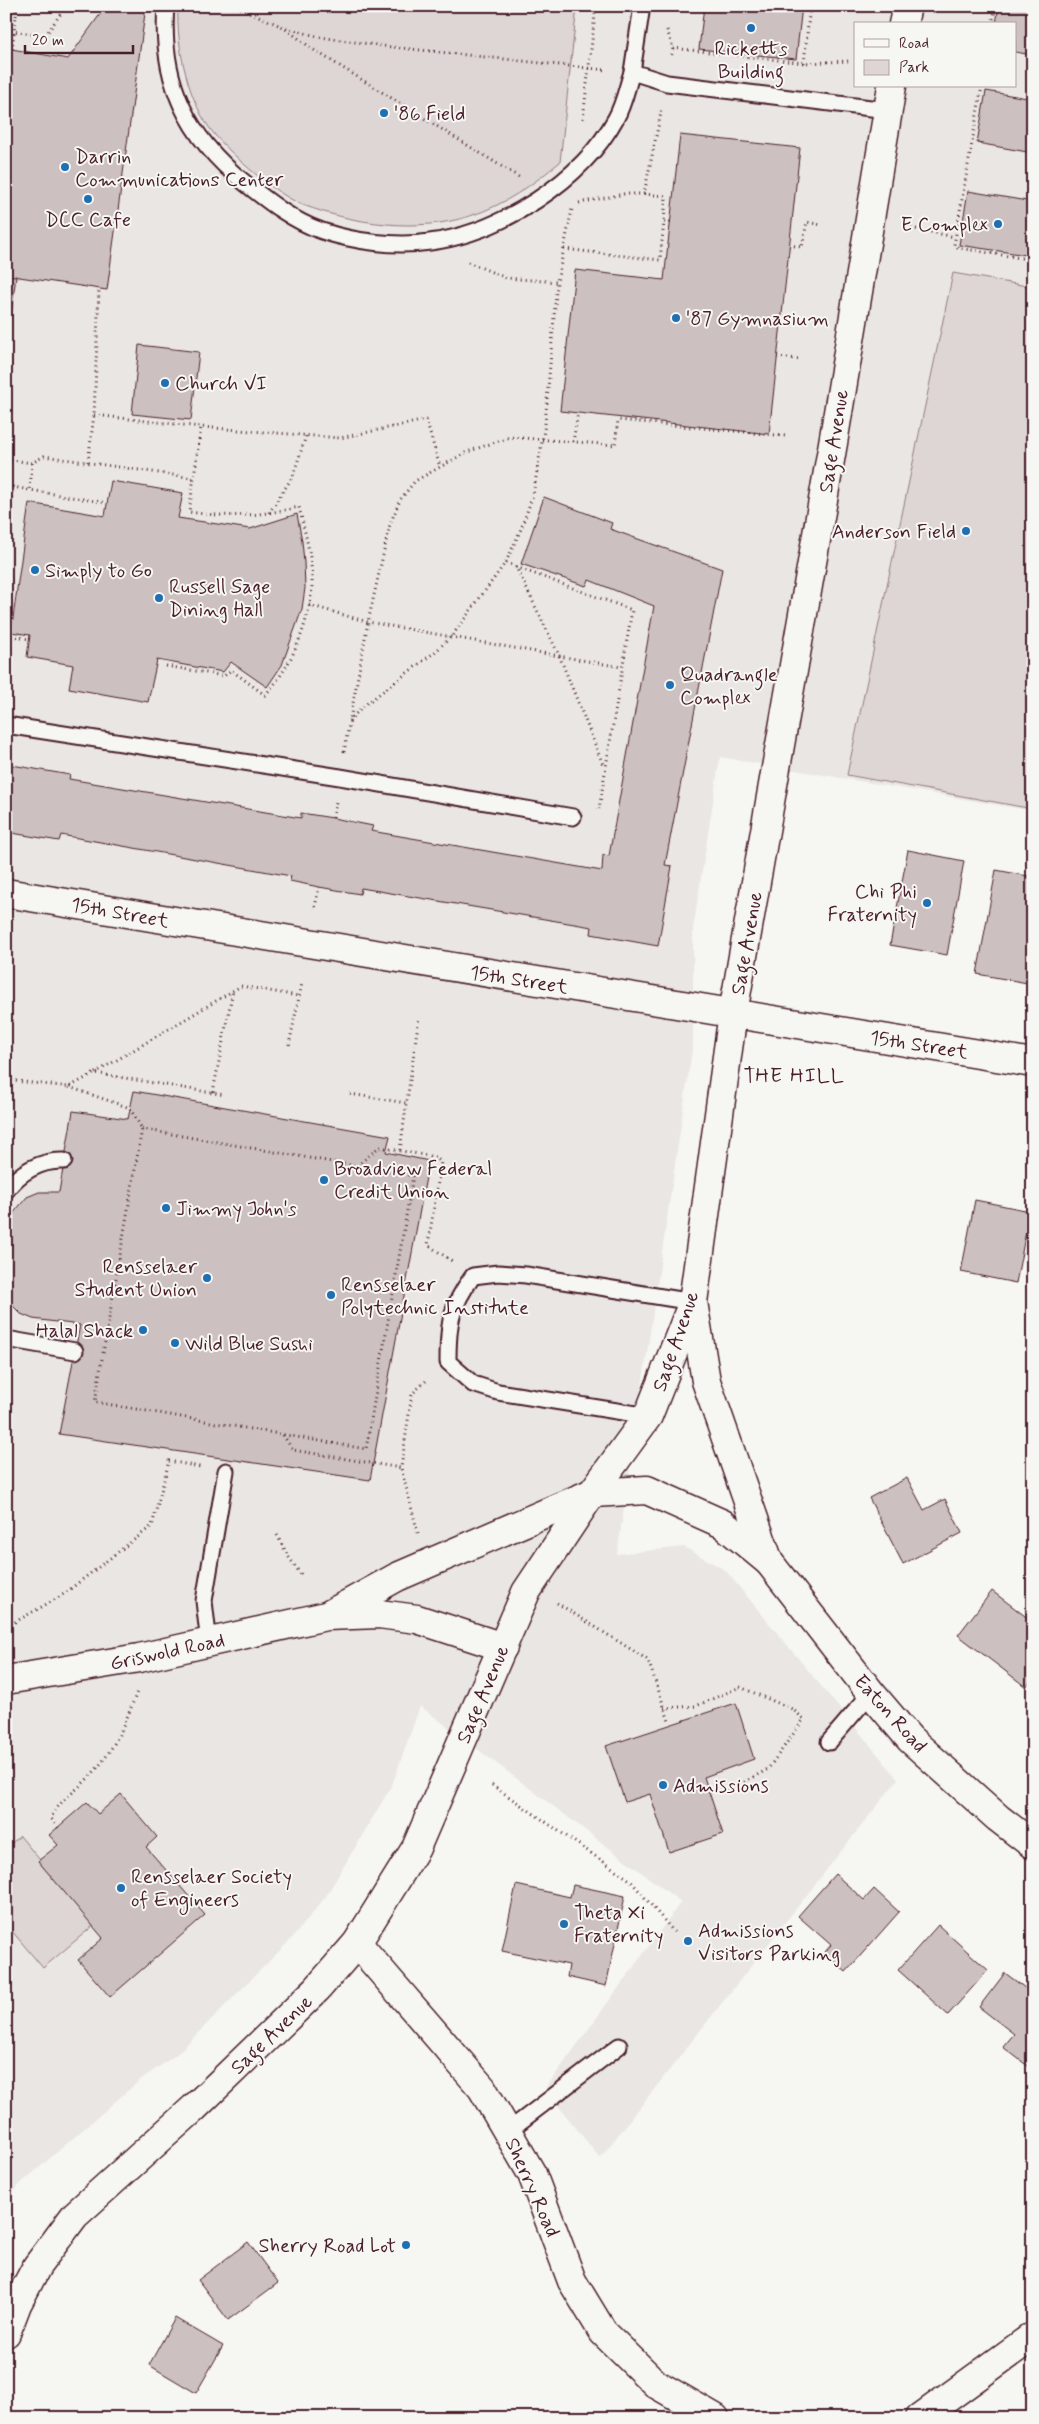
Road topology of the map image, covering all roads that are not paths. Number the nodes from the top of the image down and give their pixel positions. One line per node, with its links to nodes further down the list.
1 (166, 6): 5 (lane)
2 (642, 6): 5 (lane)
3 (906, 6): 4 (street)
4 (903, 22)
5 (632, 72): 6 (lane)
6 (890, 98): 10 (street, Sage Avenue)
7 (6, 725): 8 (lane)
8 (573, 817)
9 (6, 893): 10 (street, 15th Street)
10 (733, 1013): 11 (street, 15th Street); 14 (street, Sage Avenue)
11 (1033, 1063)
12 (64, 1161): 13 (lane)
13 (6, 1191)
14 (693, 1302): 17 (street, Sage Avenue); 17 (lane); 20 (street, Eaton Road)
15 (6, 1339): 16 (lane)
16 (75, 1351)
17 (648, 1416): 19 (street, Sage Avenue)
18 (226, 1472): 22 (lane)
19 (592, 1493): 20 (street, Eaton Road); 21 (street, Griswold Road); 23 (street, Sage Avenue)
20 (769, 1562): 25 (street, Eaton Road)
21 (326, 1616): 22 (street, Griswold Road); 23 (street, Griswold Road)
22 (209, 1644): 24 (street, Griswold Road)
23 (502, 1648): 28 (street, Sage Avenue)
24 (6, 1680)
25 (871, 1693): 26 (lane); 27 (street, Eaton Road)
26 (829, 1742)
27 (1033, 1845)
28 (357, 1943): 30 (street, Sherry Road); 31 (street, Sage Avenue)
29 (619, 2046): 30 (lane)
30 (508, 2131): 33 (street, Sherry Road)
31 (6, 2333)
32 (1033, 2336): 34 (street)
33 (715, 2418)
34 (920, 2418)

